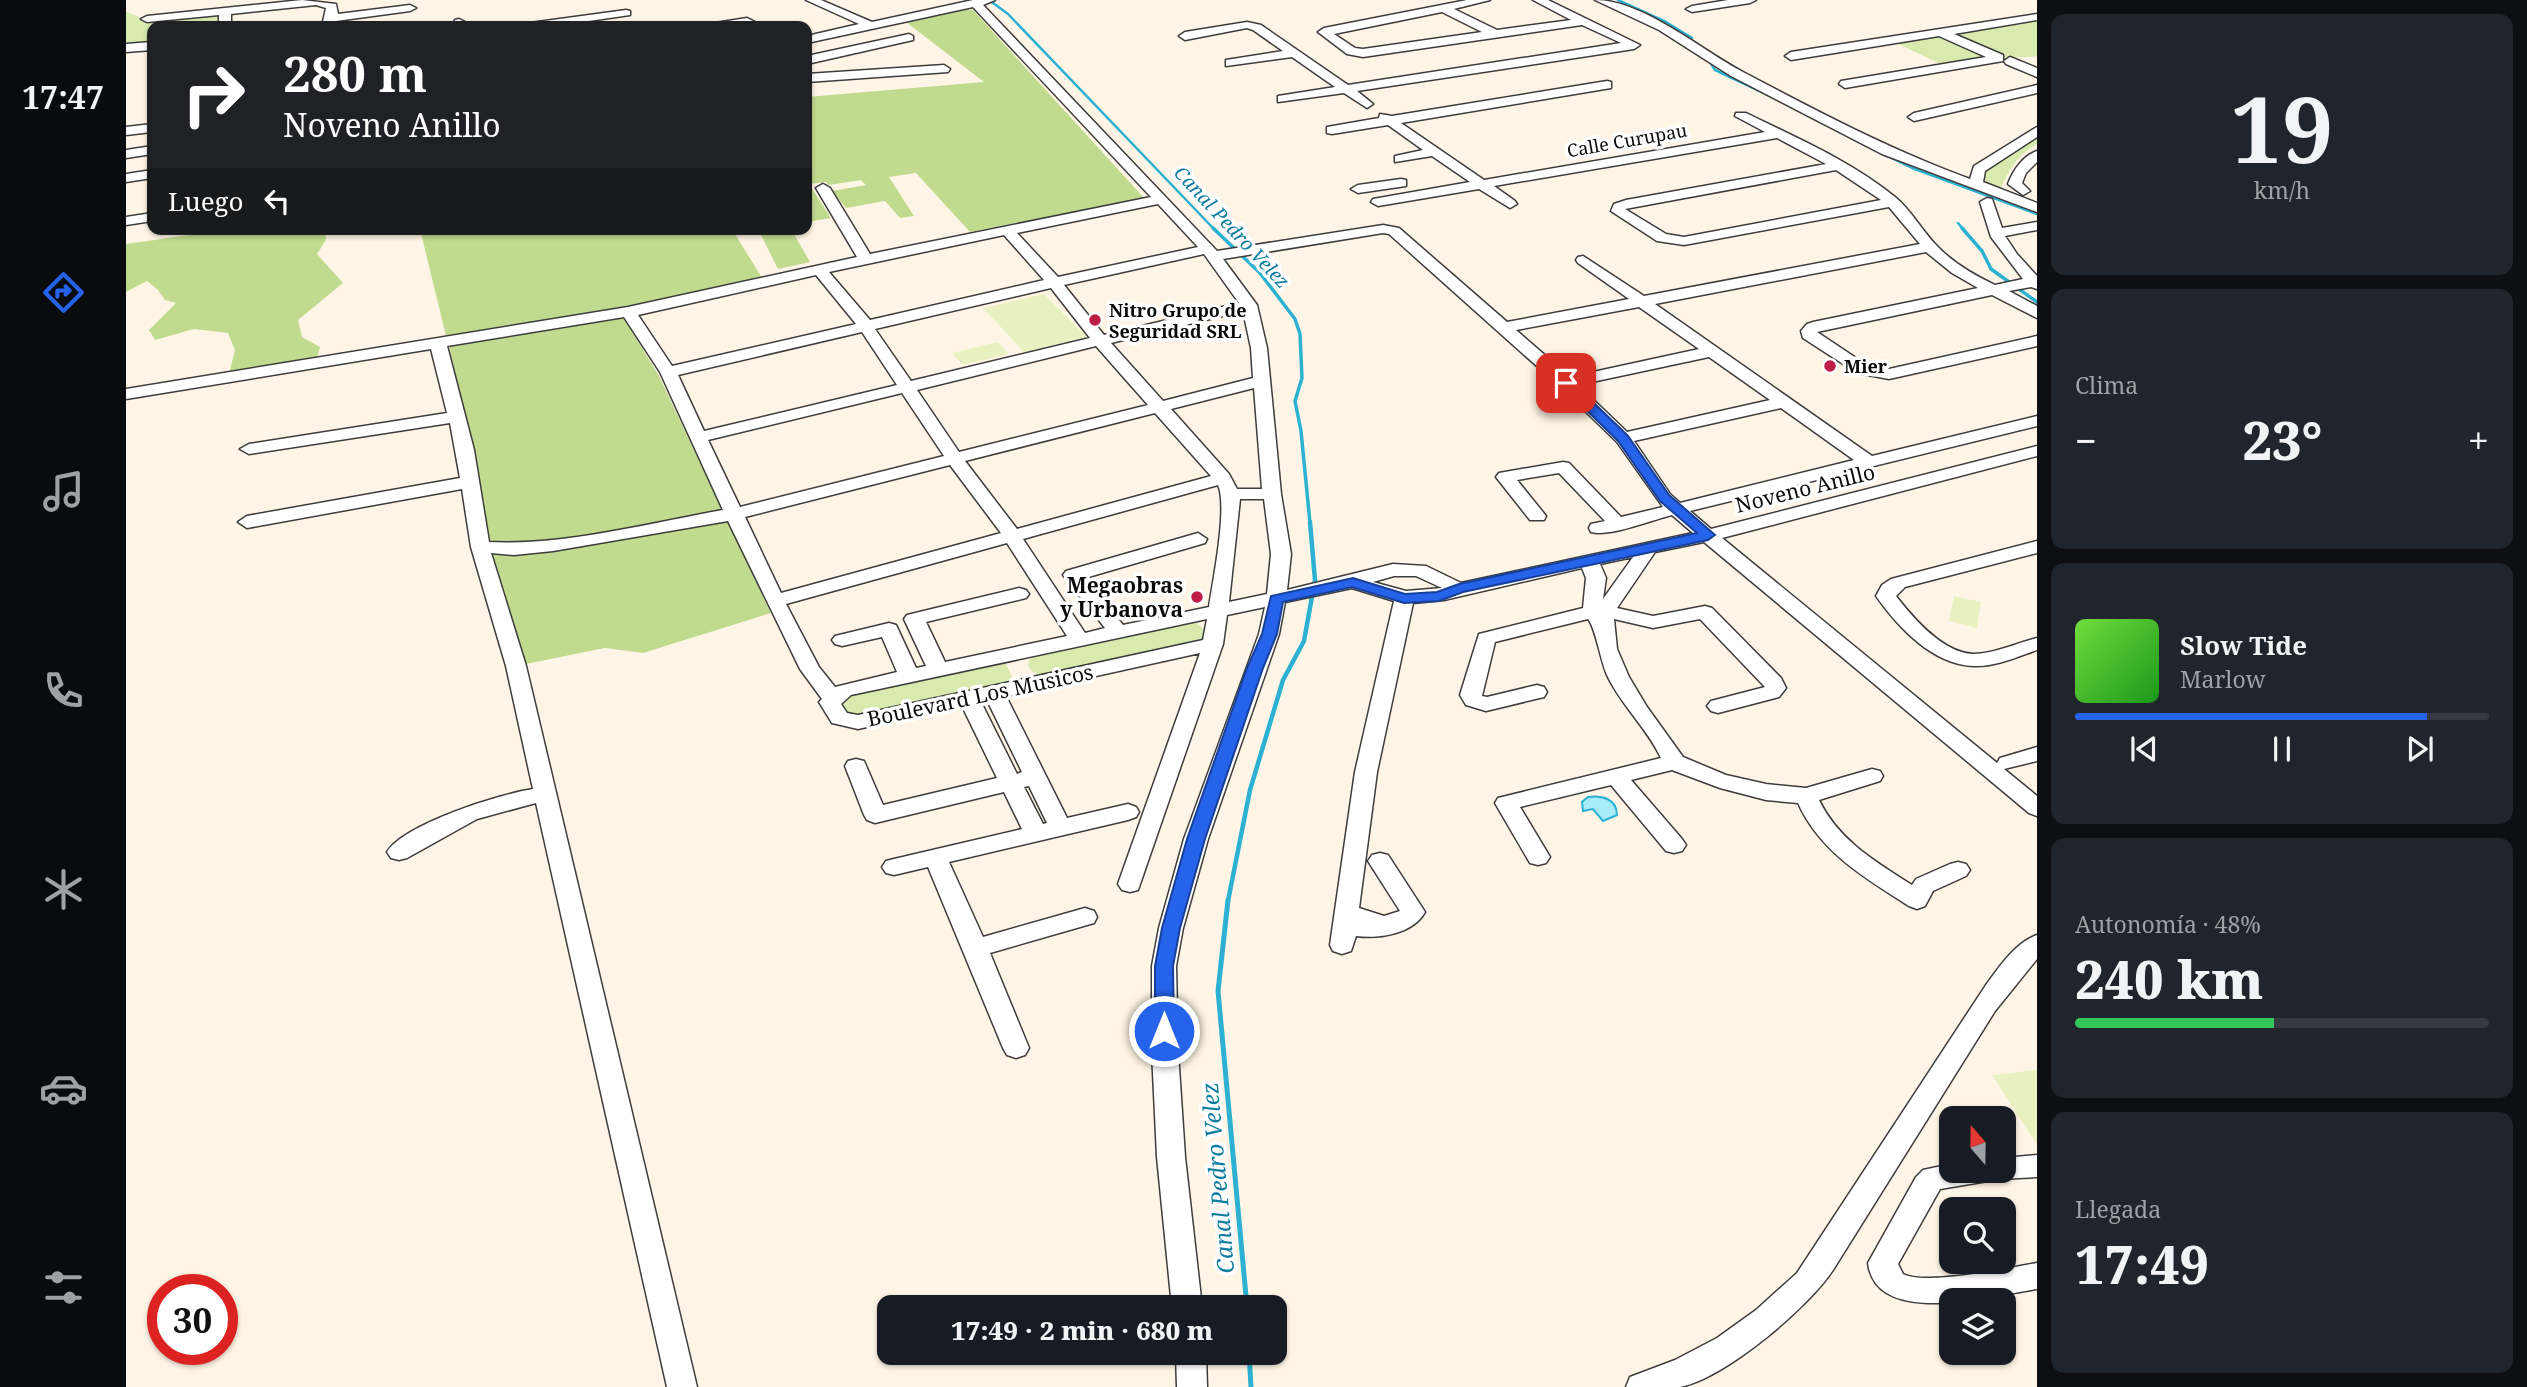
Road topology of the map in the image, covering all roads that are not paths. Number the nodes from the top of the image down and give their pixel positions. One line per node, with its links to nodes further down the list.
1 (812, 0): 21 (street)
2 (952, 0): 7 (street)
3 (1484, 0): 10 (street)
4 (1539, 0): 20 (street)
5 (1601, 0): 60 (street)
6 (1750, 0): 8 (street)
7 (979, 3): 21 (street); 71 (street)
8 (1693, 5)
9 (410, 8): 18 (street)
10 (1443, 8): 23 (street); 23 (street)
11 (225, 11): 15 (street); 16 (street); 17 (street)
12 (626, 13): 14 (street)
13 (2037, 17): 22 (street)
14 (583, 18): 19 (street)
15 (147, 19)
16 (225, 21)
17 (330, 21)
18 (336, 21)
19 (563, 21)
20 (1585, 21): 23 (street); 41 (street)
21 (872, 26): 25 (street)
22 (1942, 33): 31 (street); 39 (street)
23 (1495, 34)
24 (1185, 36): 29 (street)
25 (812, 38)
26 (909, 38): 32 (street)
27 (147, 46): 28 (street)
28 (126, 48)
29 (1293, 53): 34 (street); 38 (street)
30 (812, 56): 32 (street)
31 (1791, 56)
32 (893, 58): 35 (street); 37 (street)
33 (2010, 61): 36 (street)
34 (1230, 63)
35 (944, 69)
36 (2037, 73)
37 (812, 77)
38 (1334, 82): 41 (street); 41 (street)
39 (1845, 84)
40 (1607, 85): 43 (street)
41 (1346, 89): 46 (street)
42 (2037, 89): 45 (street)
43 (1465, 108): 46 (street); 47 (street)
44 (1741, 116): 52 (street)
45 (1914, 117)
46 (1390, 121): 49 (street); 54 (street)
47 (1486, 123)
48 (147, 129): 50 (street)
49 (1332, 130)
50 (126, 131)
51 (2037, 131): 59 (street)
52 (1778, 134): 58 (street); 65 (street, Calle Curupau)
53 (147, 151): 55 (street)
54 (1435, 151): 57 (street); 65 (street)
55 (126, 154)
56 (2035, 158): 69 (street)
57 (1399, 159)
58 (1840, 165): 73 (street); 73 (street)
59 (1979, 169): 60 (street); 66 (street)
60 (1936, 172): 66 (street)
61 (147, 175): 62 (street)
62 (126, 178)
63 (1437, 179): 64 (street)
64 (1401, 183): 68 (street); 70 (street)
65 (1483, 185): 70 (street, Calle Curupau); 75 (street)
66 (1978, 187): 76 (street)
67 (823, 188): 84 (street)
68 (1358, 189)
69 (2023, 191)
70 (1418, 195): 72 (street, Calle Curupau)
71 (1162, 199): 80 (street); 83 (street)
72 (1378, 202)
73 (1892, 202): 82 (street)
74 (1987, 202): 81 (street)
75 (1510, 204)
76 (2037, 208)
77 (147, 219): 78 (street)
78 (126, 221)
79 (2037, 226): 81 (street)
80 (1008, 231): 84 (street); 87 (street)
81 (1997, 233): 88 (street)
82 (1929, 247): 88 (street); 89 (street)
83 (1216, 253): 87 (street); 90 (street); 94 (street)
84 (866, 259): 86 (street)
85 (1583, 260): 89 (street)
86 (820, 270): 91 (street); 93 (street)
87 (1054, 282): 93 (street); 96 (street)
88 (2022, 285): 92 (street); 95 (street)
89 (1641, 302): 94 (street); 98 (street)
90 (1249, 305): 96 (street); 100 (street)
91 (628, 312): 97 (street); 99 (street)
92 (2037, 313)
93 (865, 325): 99 (street); 102 (street)
94 (1502, 328): 101 (street)
95 (2037, 341)
96 (1101, 342): 102 (street); 105 (street)
97 (438, 344): 103 (street); 106 (street)
98 (1713, 351): 101 (street); 104 (street)
99 (668, 372): 108 (street)
100 (1262, 381): 105 (street); 116 (street)
101 (1566, 383): 109 (street)
102 (908, 387): 108 (street); 112 (street)
103 (126, 394)
104 (1783, 402): 109 (street); 113 (street)
105 (1158, 407): 112 (street); 115 (street)
106 (457, 417): 110 (street); 114 (street)
107 (2037, 421): 113 (street, Noveno Anillo)
108 (699, 437): 118 (street)
109 (1623, 438): 117 (street)
110 (249, 449)
111 (2037, 451): 123 (street, Noveno Anillo)
112 (954, 458): 118 (street); 124 (street)
113 (1867, 461): 117 (street, Noveno Anillo)
114 (470, 482): 120 (street); 126 (street)
115 (1227, 486): 116 (street); 124 (street); 136 (street)
116 (1272, 494): 133 (street)
117 (1677, 510): 121 (street, Noveno Anillo); 123 (street)
118 (735, 514): 126 (street); 135 (street)
119 (1537, 516): 121 (street)
120 (247, 522)
121 (1618, 524): 122 (street, Noveno Anillo)
122 (1598, 528)
123 (1708, 535): 128 (street, Noveno Anillo); 162 (street)
124 (1013, 537): 135 (street); 139 (street)
125 (1198, 539): 138 (street)
126 (480, 547): 160 (street)
127 (2037, 547): 141 (street)
128 (1648, 548): 129 (street, Noveno Anillo); 137 (street)
129 (1588, 560): 131 (street, Noveno Anillo); 137 (street)
130 (1353, 582): 131 (street, Noveno Anillo); 133 (street, Noveno Anillo); 134 (street, Noveno Anillo)
131 (1459, 589): 134 (street, Noveno Anillo)
132 (1019, 594): 144 (street)
133 (1286, 596): 136 (street, Noveno Anillo); 182 (street)
134 (1404, 599): 170 (street)
135 (775, 601): 149 (street)
136 (1217, 612): 138 (street, Boulevard Los Musicos); 142 (street)
137 (1600, 614): 147 (street); 151 (street); 153 (street)
138 (1118, 631): 139 (street, Boulevard Los Musicos)
139 (1079, 639): 143 (street, Boulevard Los Musicos)
140 (842, 640): 145 (street)
141 (2037, 643)
142 (1213, 644): 146 (street, Boulevard Los Musicos); 173 (street)
143 (1012, 654): 144 (street, Boulevard Los Musicos); 146 (street)
144 (938, 670): 145 (street, Boulevard Los Musicos)
145 (909, 676): 149 (street, Boulevard Los Musicos)
146 (1028, 685): 148 (street, Boulevard Los Musicos)
147 (1538, 692)
148 (994, 693): 150 (street, Boulevard Los Musicos); 158 (street)
149 (832, 698): 150 (street, Boulevard Los Musicos)
150 (970, 698): 159 (street)
151 (1718, 706)
152 (2037, 754): 154 (street)
153 (1674, 762): 156 (street); 161 (street)
154 (2008, 762)
155 (856, 766): 159 (street)
156 (1616, 776): 166 (street); 168 (street)
157 (1872, 776): 161 (street)
158 (1034, 777): 159 (street); 164 (street)
159 (1011, 783): 165 (street)
160 (546, 794): 167 (street); 184 (street)
161 (1806, 796): 172 (street)
162 (2037, 808)
163 (1128, 812): 164 (street)
164 (1060, 827): 165 (street)
165 (1036, 834): 169 (street)
166 (1674, 845)
167 (399, 852)
168 (1538, 858)
169 (936, 859): 171 (street); 176 (street)
170 (1380, 861)
171 (894, 867)
172 (1958, 870)
173 (1130, 884)
174 (1085, 917): 176 (street)
175 (2037, 944): 186 (street)
176 (976, 948): 177 (street)
177 (1016, 1048)
178 (2037, 1166): 179 (street)
179 (2016, 1168)
180 (1939, 1177): 181 (street)
181 (2037, 1276)
182 (1185, 1295)
183 (1191, 1365): 185 (street)
184 (682, 1387)
185 (1192, 1387)
186 (1641, 1387)

